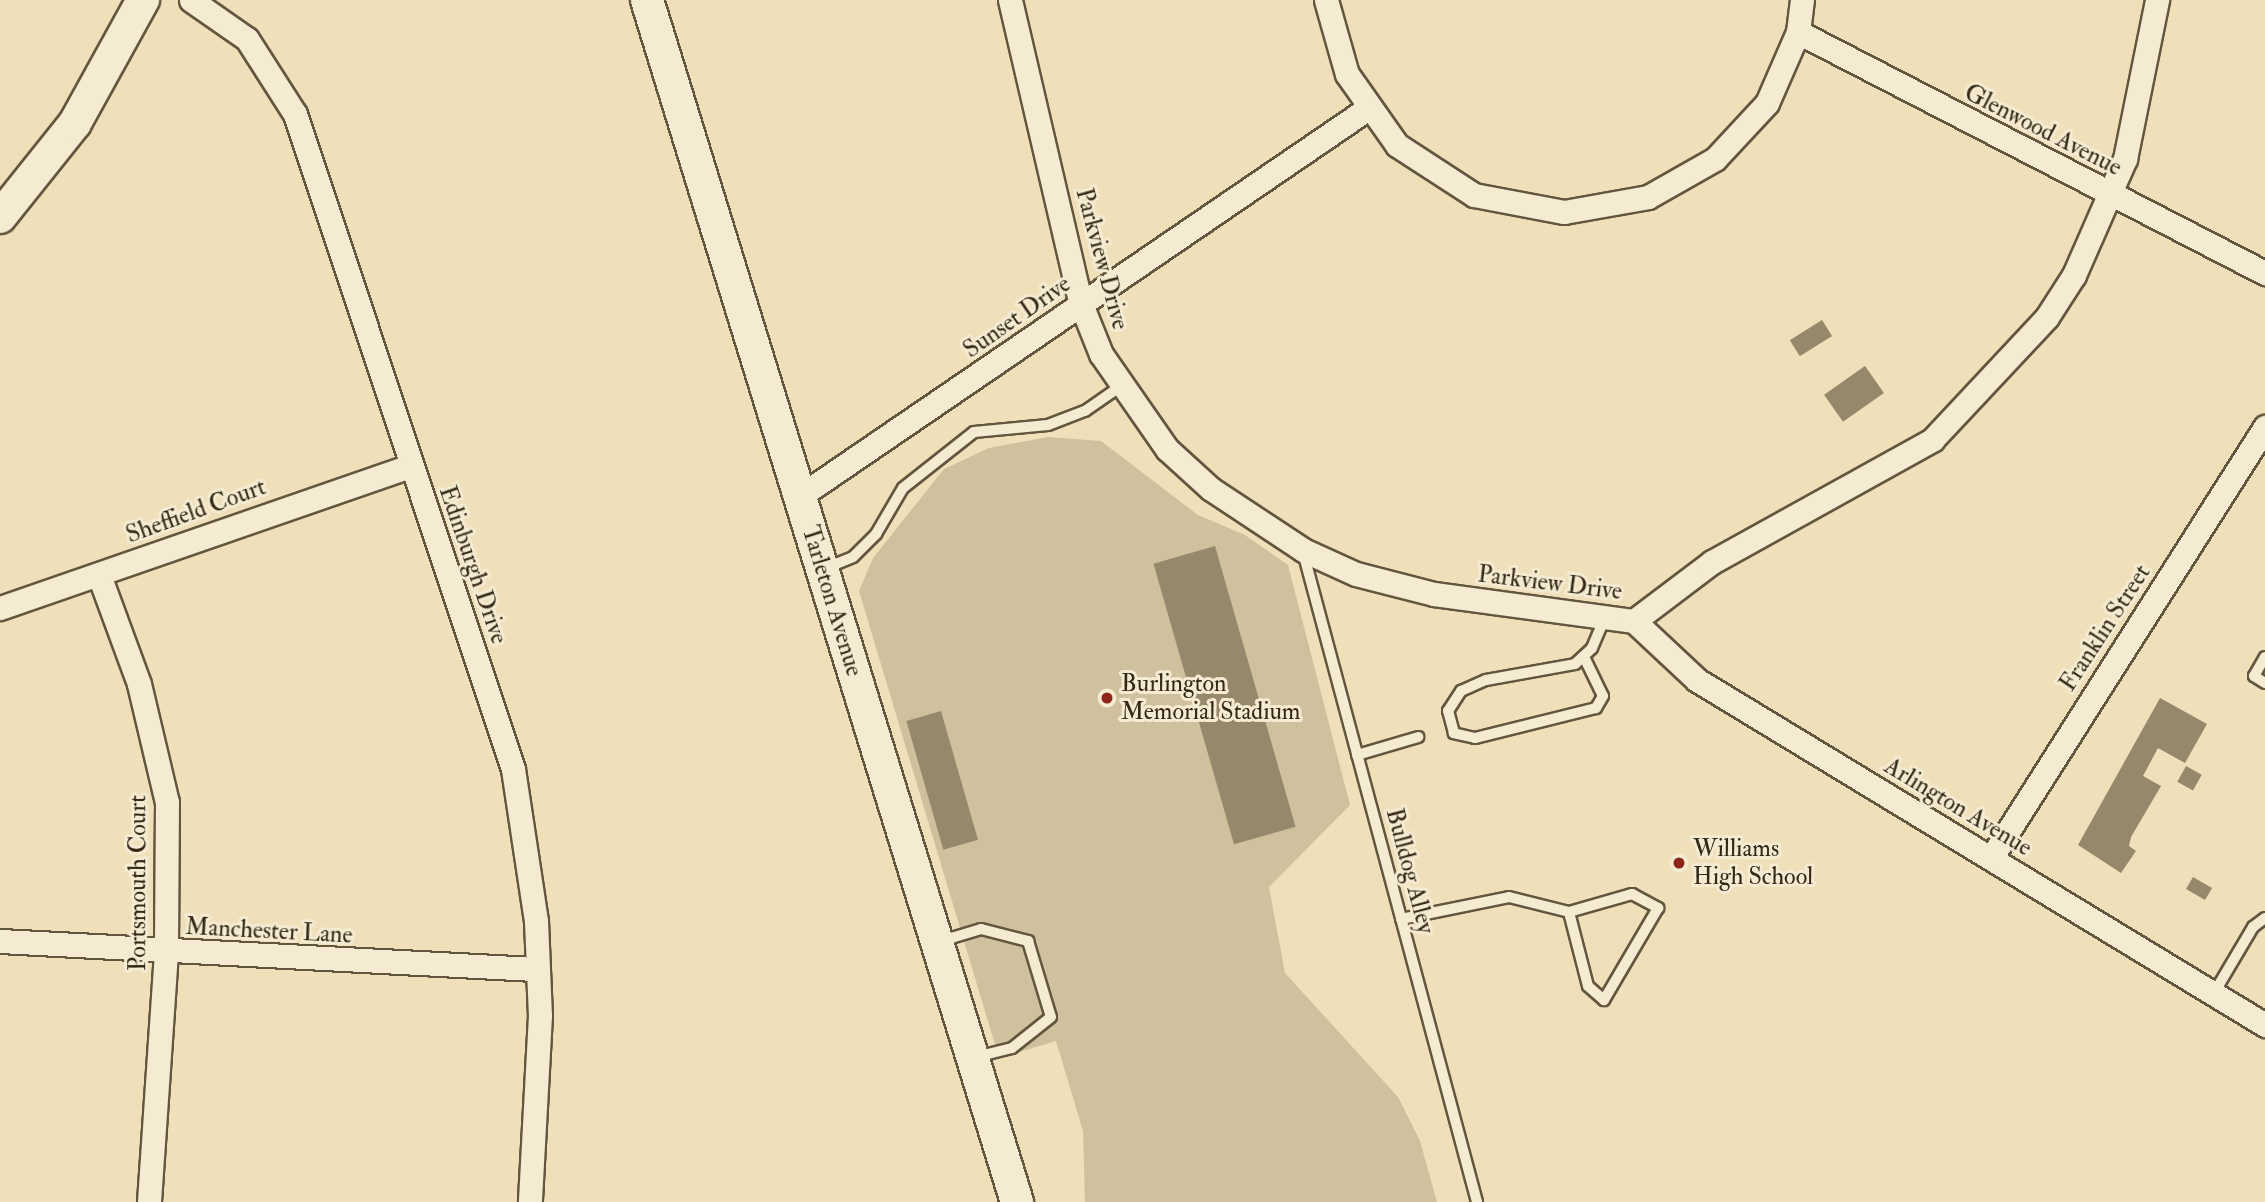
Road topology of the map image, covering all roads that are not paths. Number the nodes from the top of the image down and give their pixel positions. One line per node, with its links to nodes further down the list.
1 (144, 0): 11 (street)
2 (191, 0): 16 (street, Edinburgh Drive)
3 (647, 0): 17 (street, Tarleton Avenue)
4 (1010, 0): 13 (street, Parkview Drive)
5 (1326, 0): 9 (street)
6 (1802, 0): 8 (street)
7 (2157, 0): 10 (street, Parkview Drive)
8 (1798, 32): 9 (street); 10 (street, Glenwood Avenue)
9 (1367, 109): 13 (street, Sunset Drive)
10 (2113, 195): 12 (street, Glenwood Avenue); 23 (street, Parkview Drive)
11 (0, 217)
12 (2265, 273)
13 (1082, 304): 14 (street, Parkview Drive); 17 (street, Sunset Drive)
14 (1121, 386): 18 (street, Parkview Drive); 19 (lane)
15 (2265, 427): 31 (street, Franklin Street)
16 (411, 466): 20 (street, Sheffield Court); 38 (street, Edinburgh Drive)
17 (800, 496): 19 (street, Tarleton Avenue)
18 (1303, 550): 22 (street, Parkview Drive); 30 (lane, Bulldog Alley)
19 (823, 569): 36 (street, Tarleton Avenue)
20 (99, 575): 21 (street, Sheffield Court); 37 (street, Portsmouth Court)
21 (0, 608)
22 (1605, 617): 23 (street, Parkview Drive); 25 (lane)
23 (1633, 621): 31 (street, Arlington Avenue)
24 (2265, 657): 26 (lane)
25 (1585, 659): 27 (lane); 27 (lane)
26 (2265, 683)
27 (1451, 727): 28 (lane)
28 (1438, 731)
29 (1418, 737): 30 (lane)
30 (1357, 755): 34 (lane, Bulldog Alley)
31 (1991, 858): 39 (street, Arlington Avenue)
32 (1569, 912): 32 (lane); 34 (lane)
33 (2265, 918): 39 (lane)
34 (1401, 919): 45 (lane, Bulldog Alley)
35 (0, 941): 37 (street, Manchester Lane)
36 (937, 942): 41 (street, Tarleton Avenue); 41 (lane)
37 (166, 951): 38 (street, Manchester Lane); 42 (street, Portsmouth Court)
38 (535, 969): 43 (street, Edinburgh Drive)
39 (2214, 993): 40 (street, Arlington Avenue)
40 (2265, 1025)
41 (972, 1058): 44 (street, Tarleton Avenue)
42 (149, 1202)
43 (530, 1202)
44 (1017, 1202)
45 (1477, 1202)

